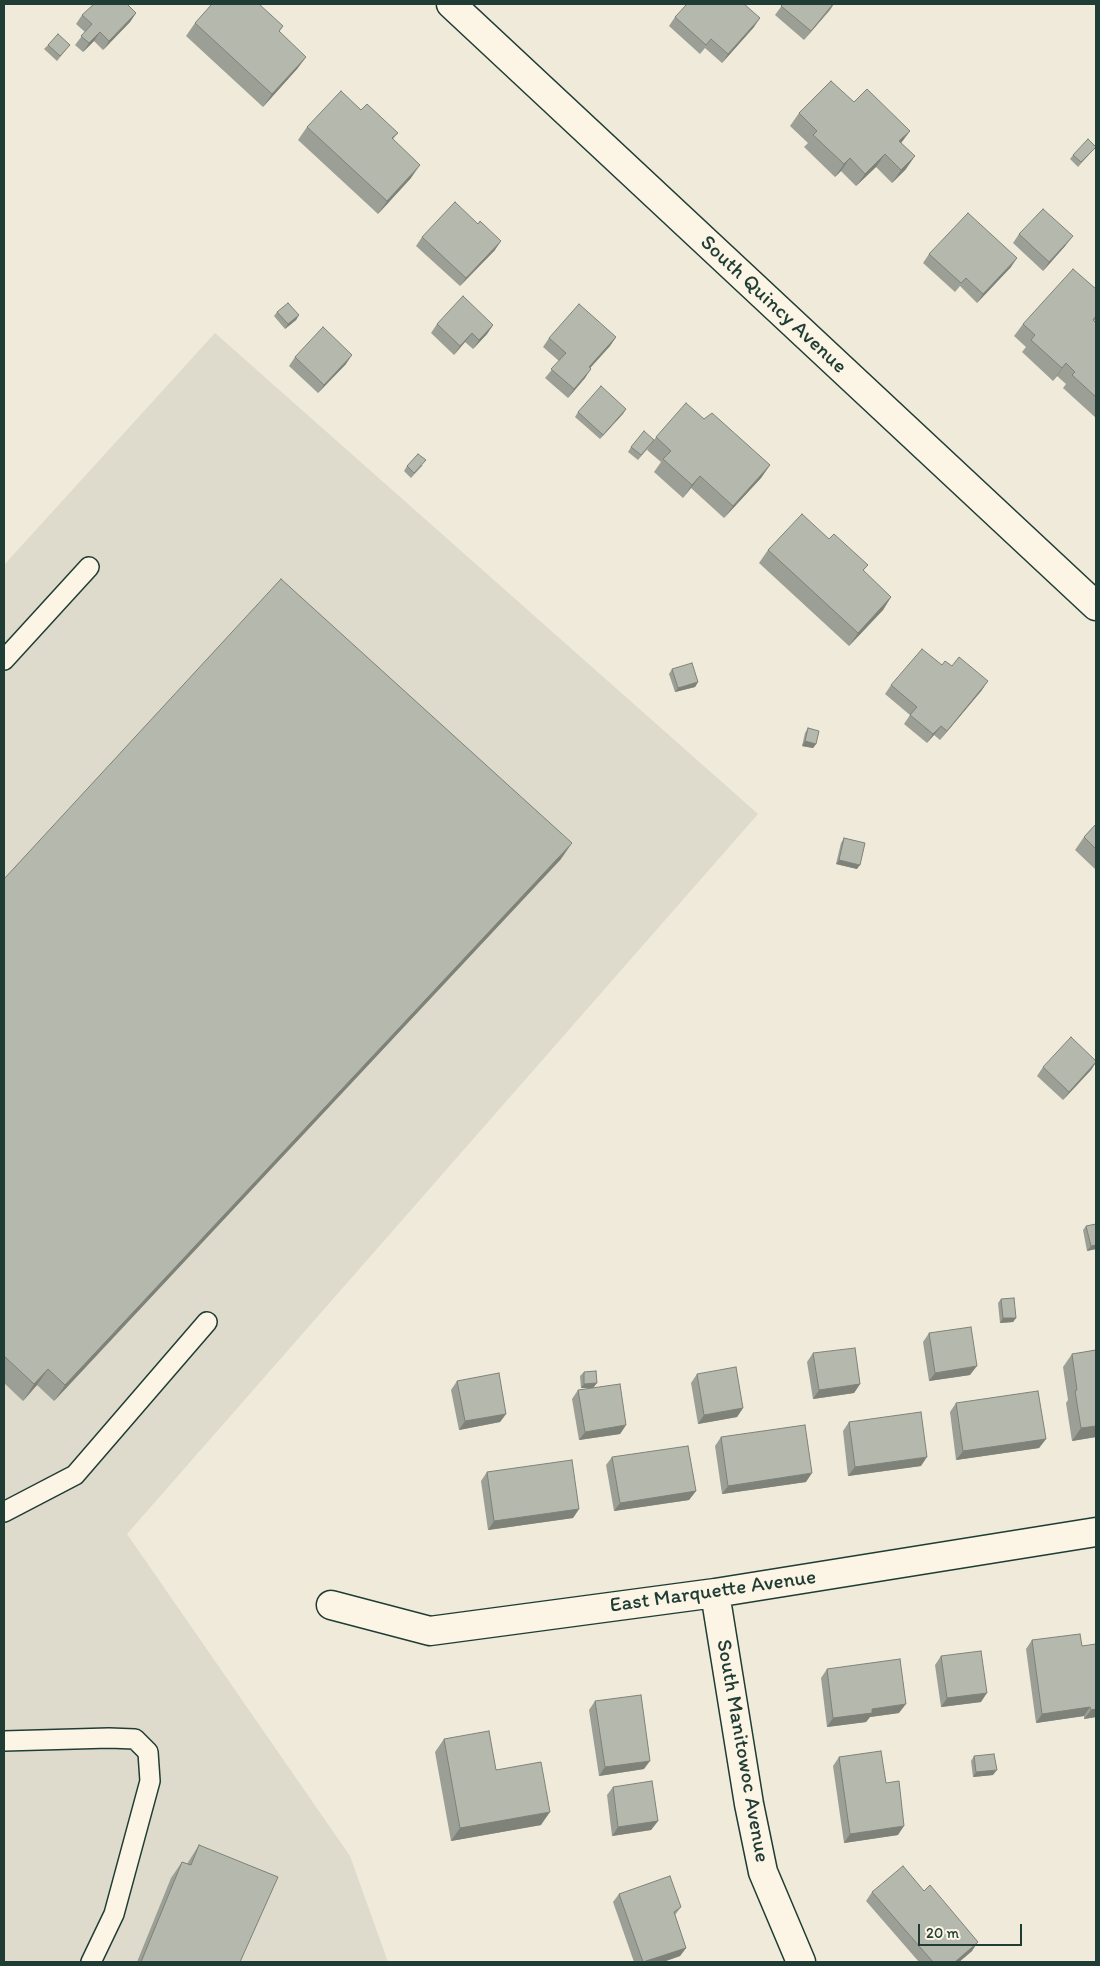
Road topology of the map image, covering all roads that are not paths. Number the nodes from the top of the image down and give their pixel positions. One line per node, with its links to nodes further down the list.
1 (450, 4): 3 (street, South Quincy Avenue)
2 (89, 568): 4 (lane)
3 (1096, 606)
4 (4, 660)
5 (207, 1322): 6 (lane)
6 (4, 1512)
7 (1096, 1532): 8 (street, East Marquette Avenue)
8 (715, 1593): 9 (street, East Marquette Avenue); 12 (street, South Manitowoc Avenue)
9 (331, 1605)
10 (4, 1741): 11 (lane)
11 (91, 1962)
12 (801, 1962)

